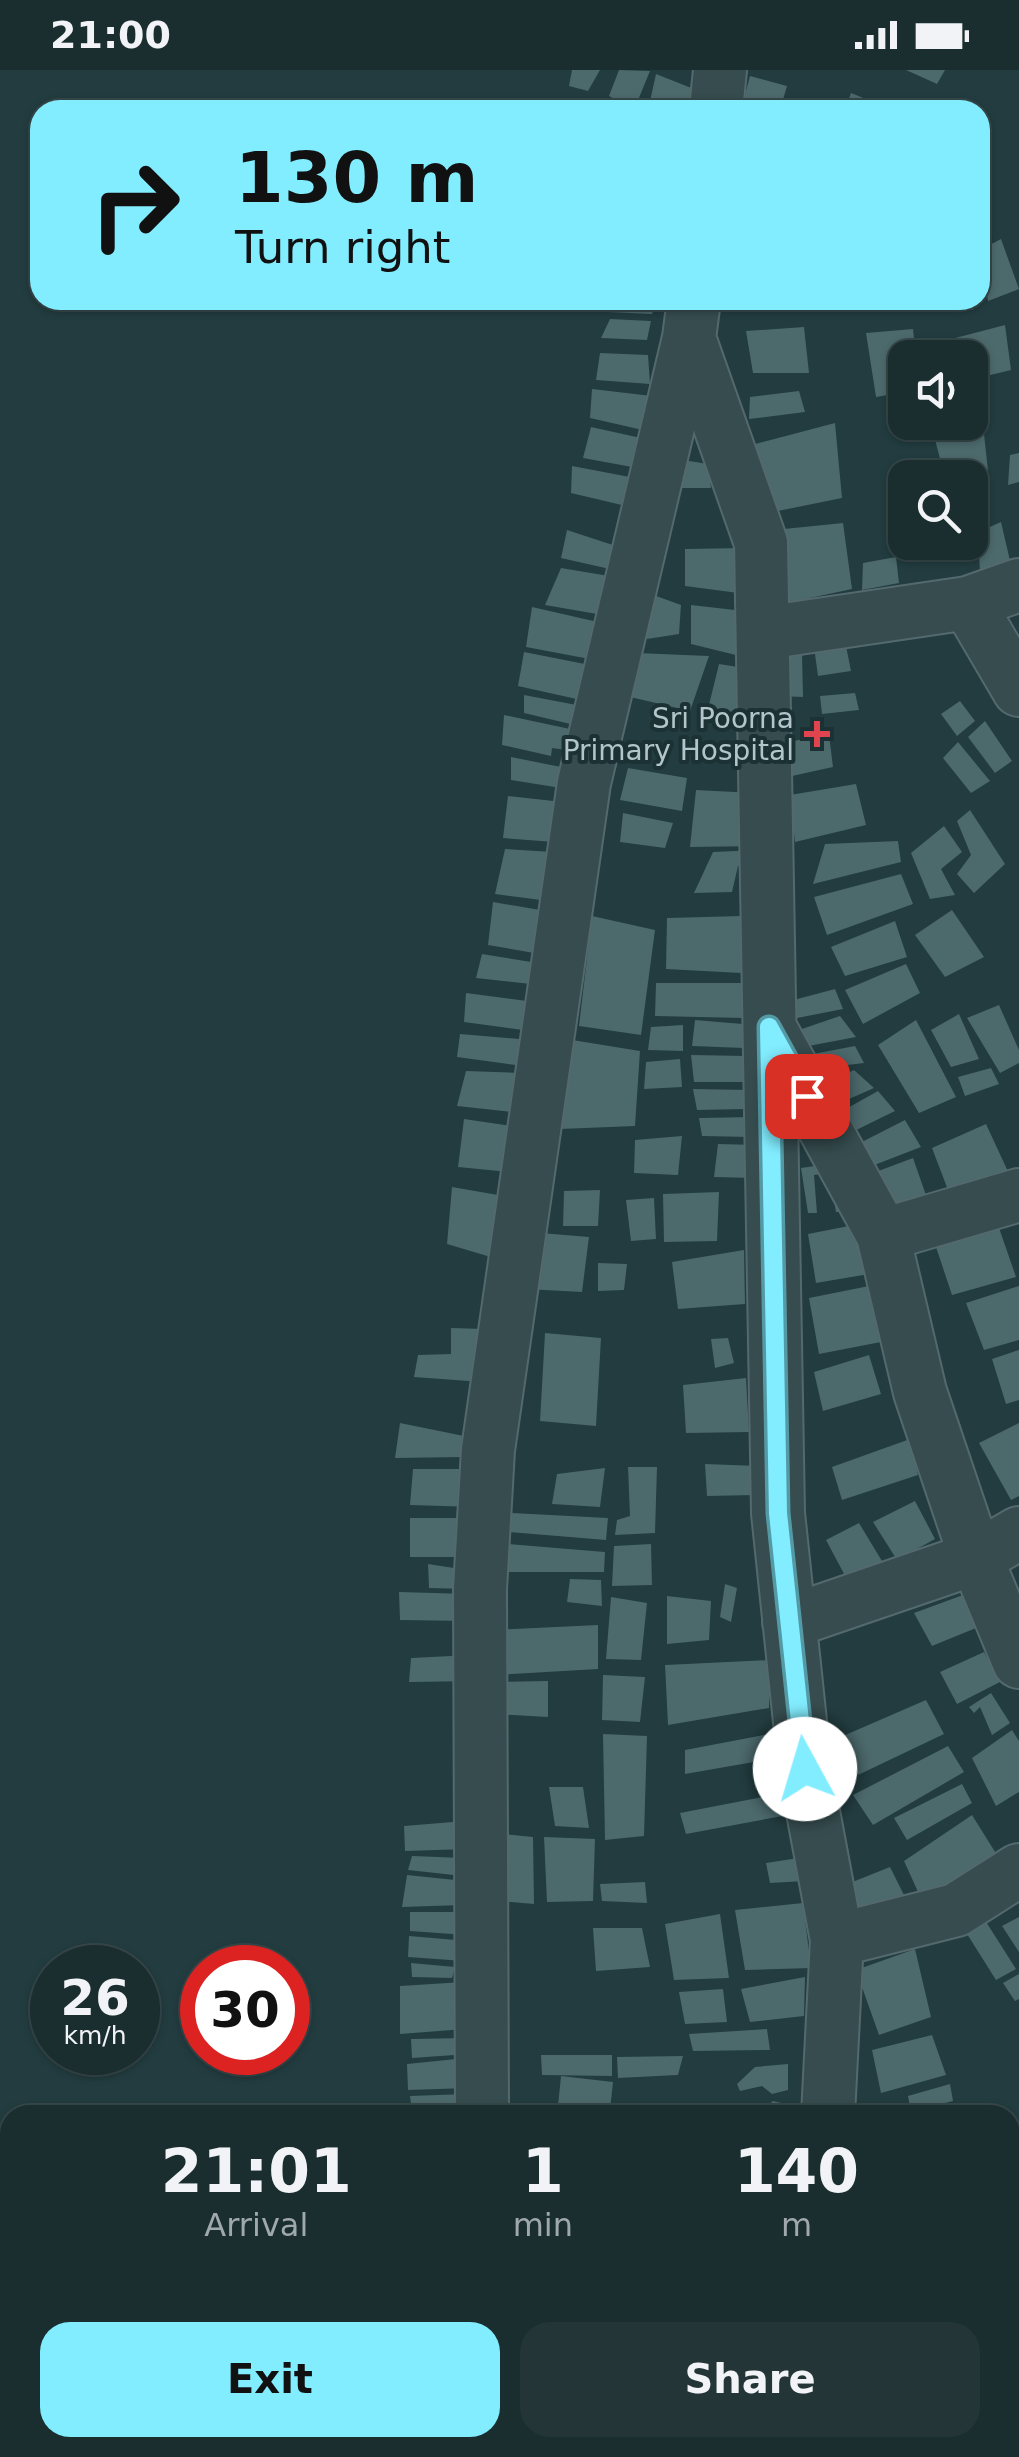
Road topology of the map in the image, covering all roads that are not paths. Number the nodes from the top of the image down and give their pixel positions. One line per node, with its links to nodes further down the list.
1 (691, 319): 4 (street); 14 (street)
2 (1019, 584): 3 (street)
3 (968, 603): 4 (street); 5 (street)
4 (764, 632): 6 (street)
5 (1019, 690)
6 (769, 1027): 8 (street); 10 (street)
7 (1019, 1195): 8 (street)
8 (883, 1236): 9 (street)
9 (998, 1546): 10 (street); 11 (street)
10 (789, 1622): 13 (street)
11 (1019, 1662)
12 (1019, 1870): 13 (street)
13 (837, 1940): 15 (street)
14 (482, 2105)
15 (829, 2105)

